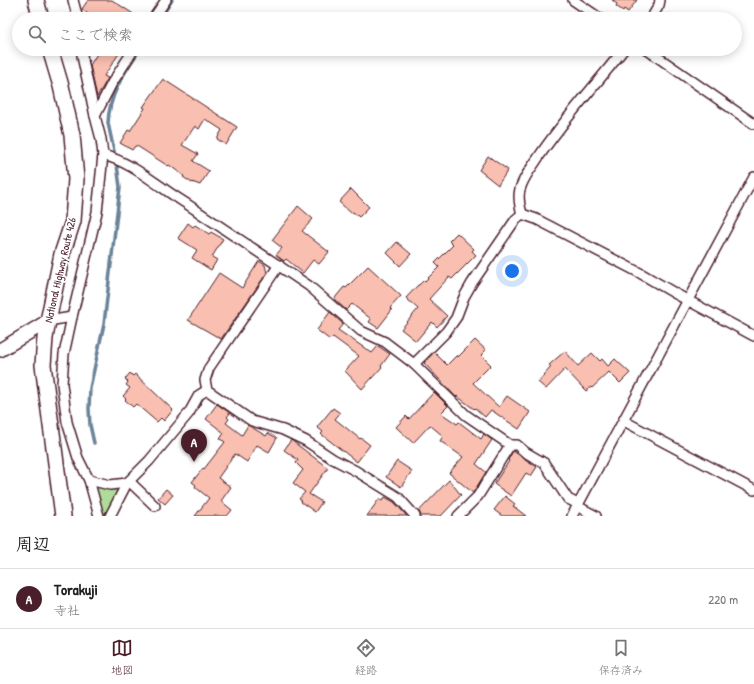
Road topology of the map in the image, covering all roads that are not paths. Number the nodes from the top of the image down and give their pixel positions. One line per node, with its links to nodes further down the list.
1 (36, 0): 6 (highway)
2 (73, 0): 7 (street)
3 (166, 0): 8 (street)
4 (573, 0): 9 (street)
5 (660, 0): 10 (street)
6 (40, 12)
7 (76, 12)
8 (158, 12)
9 (591, 12)
10 (655, 12)
11 (52, 56): 24 (highway, National Highway Route 426)
12 (82, 56): 16 (street)
13 (129, 56): 16 (street)
14 (618, 56): 20 (street)
15 (656, 56): 17 (street)
16 (95, 116): 18 (street)
17 (754, 124)
18 (103, 155): 21 (street); 23 (street)
19 (754, 177): 22 (street)
20 (522, 214): 22 (street); 27 (street)
21 (279, 265): 27 (street); 28 (street)
22 (688, 301): 25 (street); 29 (street)
23 (72, 317): 24 (street); 31 (street)
24 (48, 321): 26 (main road); 36 (highway, National Highway Route 426)
25 (754, 336)
26 (0, 350)
27 (414, 364): 30 (street)
28 (207, 390): 32 (street); 39 (street)
29 (624, 421): 33 (street); 34 (street)
30 (510, 445): 34 (street); 40 (street)
31 (89, 480): 32 (street); 37 (street)
32 (128, 482): 35 (street); 38 (street)
33 (754, 490)
34 (578, 505): 41 (street); 42 (street)
35 (155, 506)
36 (64, 516)
37 (99, 516)
38 (110, 516)
39 (415, 516)
40 (458, 516)
41 (572, 516)
42 (596, 516)

